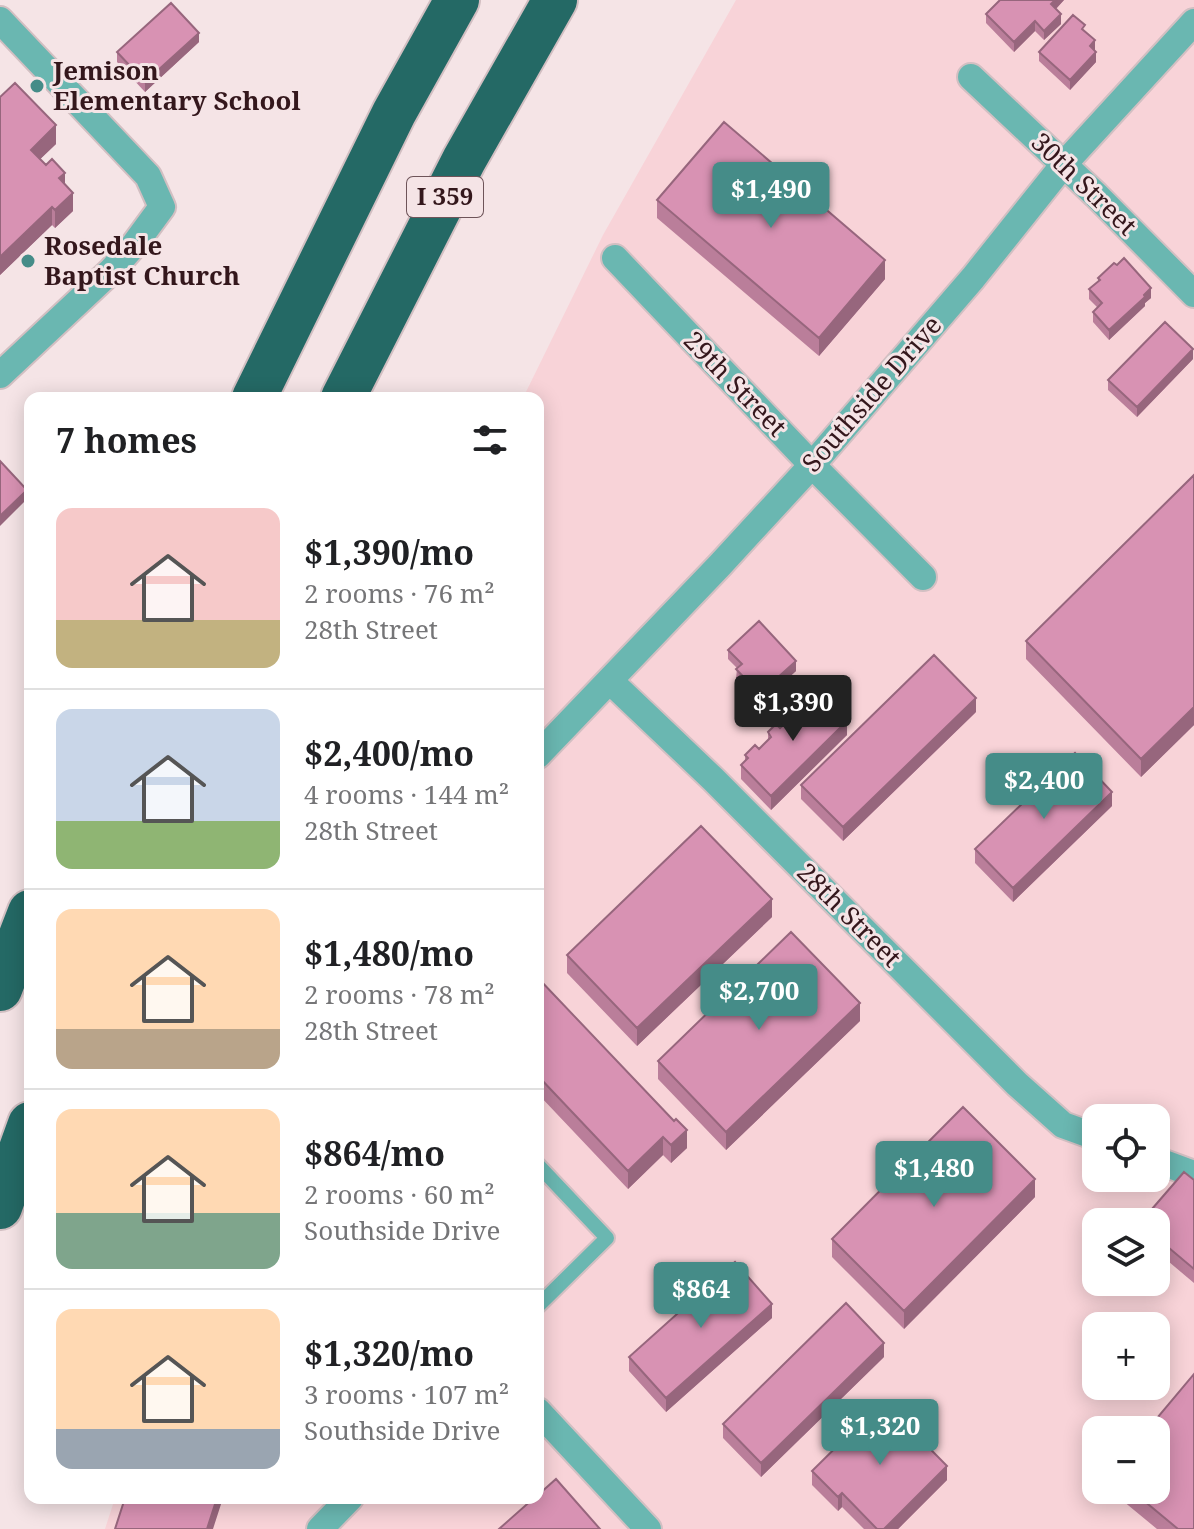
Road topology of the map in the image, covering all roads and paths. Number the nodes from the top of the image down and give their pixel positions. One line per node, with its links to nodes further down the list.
1 (457, 0): 10 (highway)
2 (555, 0): 11 (highway, I 359)
3 (0, 20): 9 (street)
4 (1194, 22): 6 (street, Southside Drive)
5 (971, 77): 6 (street, 30th Street)
6 (1064, 164): 8 (street, 30th Street); 12 (street, Southside Drive)
7 (615, 258): 12 (street, 29th Street)
8 (1194, 294)
9 (0, 375)
10 (257, 392)
11 (346, 392)
12 (812, 465): 13 (street, 29th Street); 14 (street, Southside Drive)
13 (923, 577)
14 (610, 681): 15 (street, Southside Drive); 18 (street, 28th Street)
15 (544, 749)
16 (24, 927): 17 (highway)
17 (0, 989)
18 (1082, 1132)
19 (24, 1141): 23 (highway)
20 (1170, 1165): 22 (street)
21 (544, 1171): 24 (lane)
22 (1194, 1174)
23 (0, 1207)
24 (544, 1300)
25 (544, 1417): 28 (street)
26 (344, 1504): 27 (street)
27 (320, 1529)
28 (648, 1529)

